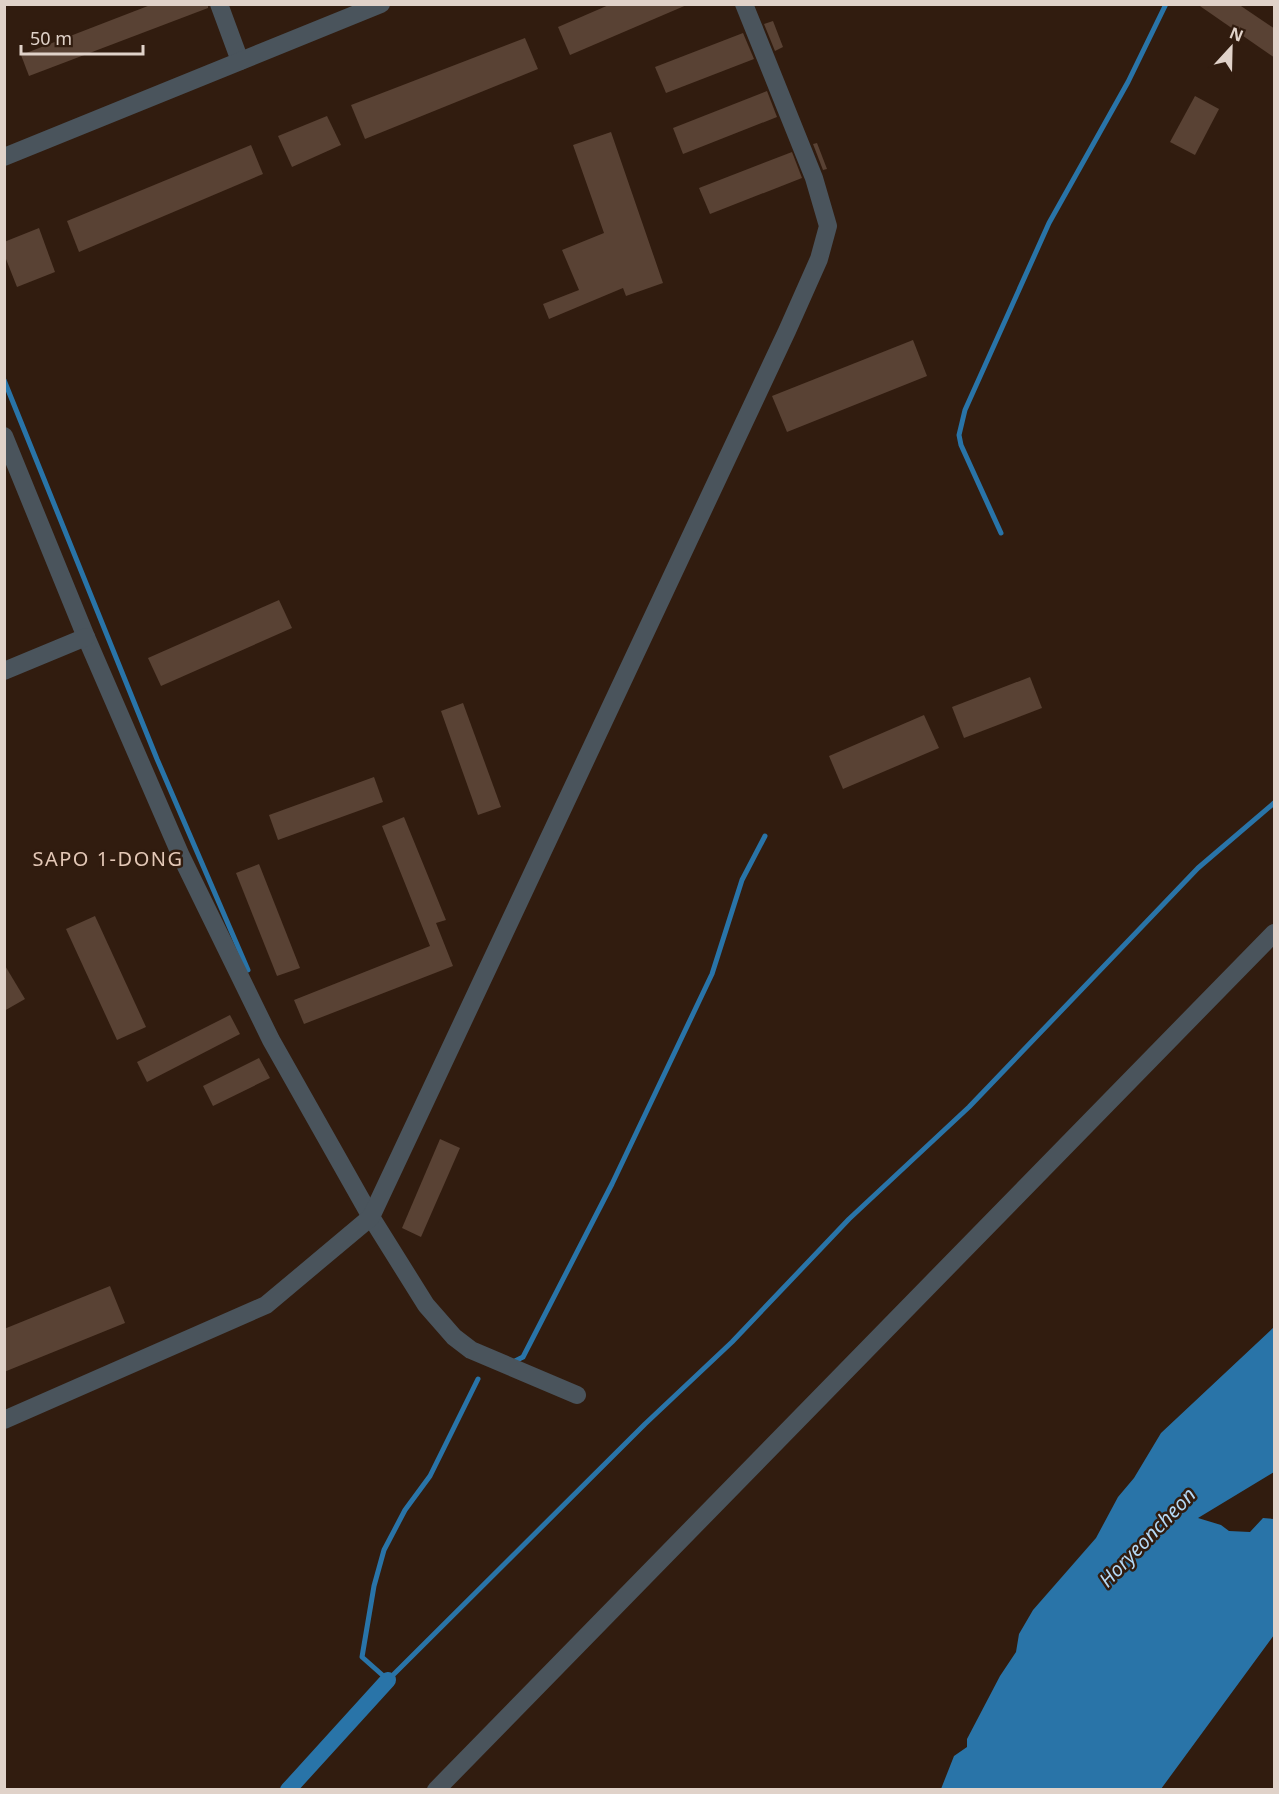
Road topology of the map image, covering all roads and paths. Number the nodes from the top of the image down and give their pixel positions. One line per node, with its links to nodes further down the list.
1 (219, 4): 4 (street)
2 (381, 4): 4 (street)
3 (744, 4): 10 (street)
4 (240, 62): 5 (street)
5 (4, 157)
6 (4, 436): 7 (street)
7 (86, 637): 8 (street); 10 (street)
8 (4, 671)
9 (1275, 933): 13 (street)
10 (371, 1217): 11 (street); 12 (street)
11 (577, 1395)
12 (4, 1420)
13 (435, 1790)

